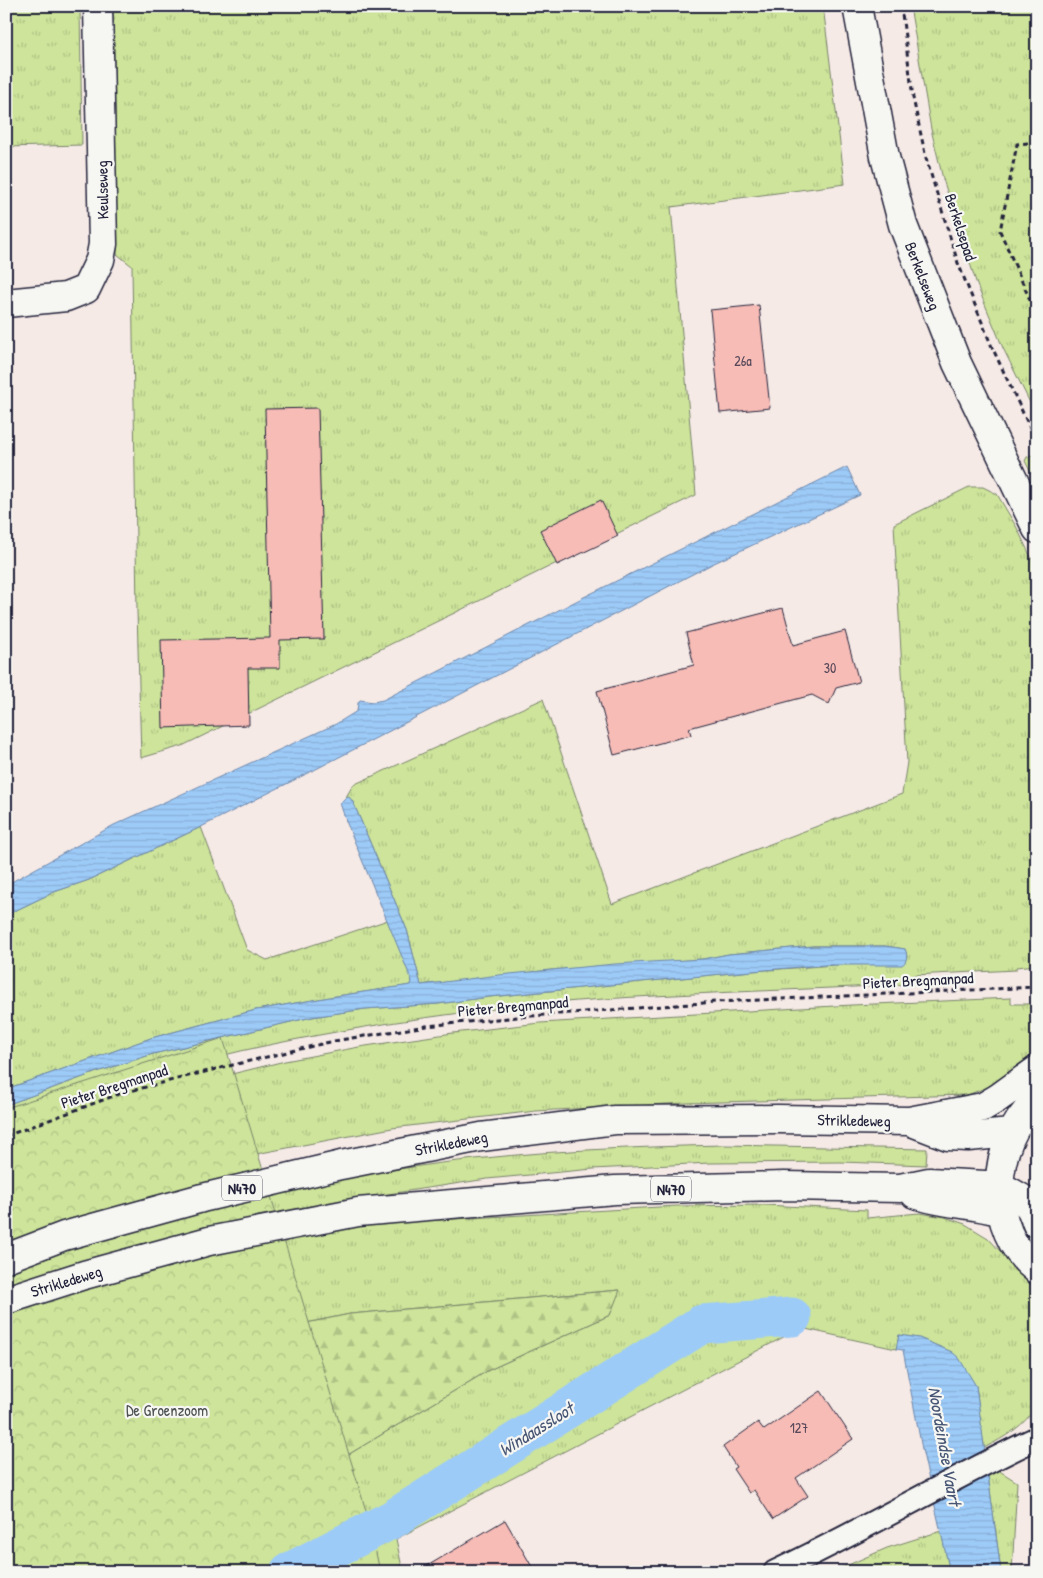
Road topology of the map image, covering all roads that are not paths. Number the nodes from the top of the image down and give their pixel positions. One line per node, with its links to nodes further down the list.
1 (98, 6): 3 (main road, Keulseweg)
2 (857, 6): 4 (main road, Berkelseweg)
3 (6, 303)
4 (1037, 529)
5 (1037, 1070): 7 (main road, Strikledeweg / N470)
6 (1037, 1101): 8 (main road)
7 (909, 1121): 8 (main road, Strikledeweg / N470); 13 (main road, Strikledeweg / N470)
8 (1011, 1133): 9 (main road)
9 (1000, 1186): 10 (main road, Strikledeweg / N470); 11 (main road); 12 (main road, N470)
10 (900, 1188): 11 (main road, Strikledeweg / N470); 15 (main road, Strikledeweg / N470)
11 (1001, 1212): 14 (main road)
12 (1037, 1224)
13 (6, 1258)
14 (1037, 1270)
15 (6, 1300)
16 (1037, 1438): 17 (lane)
17 (775, 1572)

